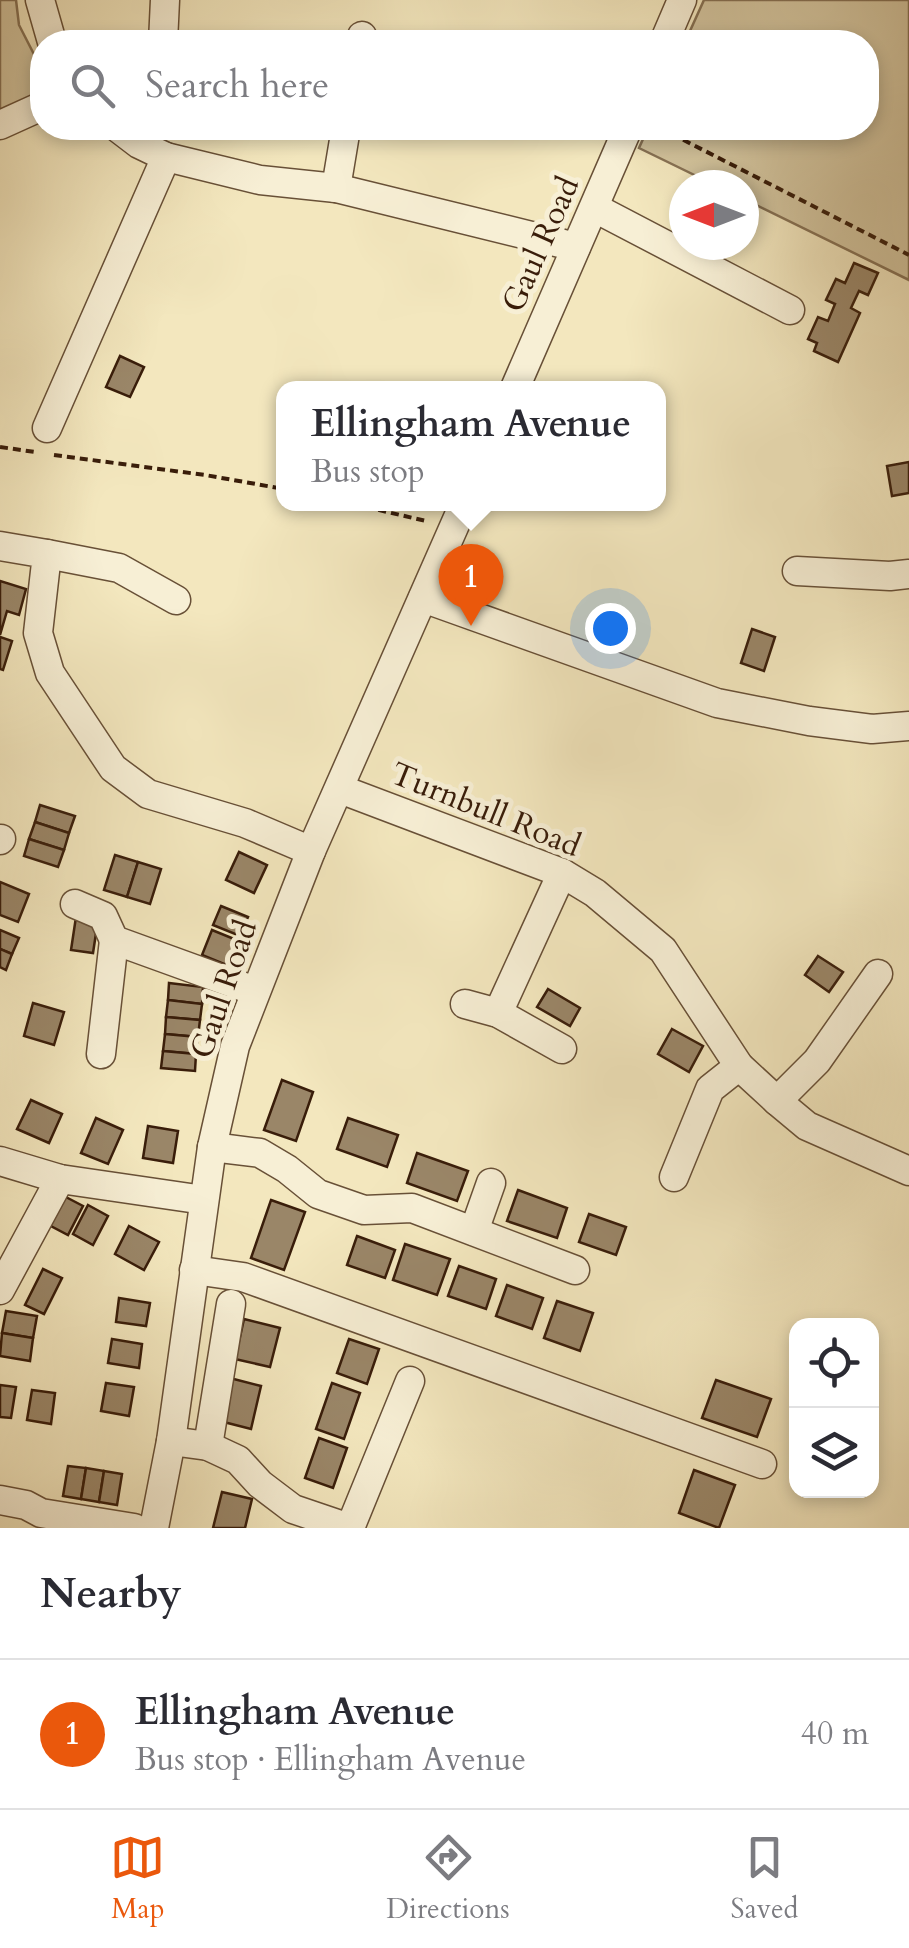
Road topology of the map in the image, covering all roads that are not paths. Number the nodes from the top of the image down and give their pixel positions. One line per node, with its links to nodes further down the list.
1 (40, 0): 4 (street)
2 (165, 0): 5 (street)
3 (682, 0): 6 (street)
4 (49, 30)
5 (164, 30)
6 (669, 30)
7 (30, 112): 8 (street)
8 (0, 126)
9 (134, 140): 12 (street)
10 (344, 140): 13 (street)
11 (623, 140): 14 (street, Gaul Road)
12 (166, 156): 13 (street); 18 (street)
13 (336, 188): 15 (street)
14 (595, 208): 15 (street, Gaul Road); 16 (street)
15 (576, 247): 17 (street, Gaul Road)
16 (790, 310)
17 (517, 381)
18 (46, 445)
19 (459, 516): 24 (street, Gaul Road)
20 (0, 546): 21 (street)
21 (47, 554): 25 (street); 28 (street)
22 (797, 571): 23 (street)
23 (909, 574)
24 (423, 598): 26 (street); 27 (street, Gaul Road)
25 (176, 600)
26 (909, 726)
27 (340, 789): 28 (street, Gaul Road); 29 (street, Turnbull Road)
28 (311, 851): 33 (street, Gaul Road)
29 (562, 873): 35 (street); 38 (street, Turnbull Road)
30 (75, 904): 31 (street)
31 (114, 940): 33 (street); 37 (street)
32 (878, 974): 39 (street)
33 (256, 991): 40 (street, Gaul Road)
34 (464, 1004): 35 (street)
35 (498, 1013): 36 (street)
36 (562, 1048)
37 (101, 1054)
38 (739, 1066): 39 (street, Turnbull Road); 43 (street)
39 (777, 1102): 42 (street, Turnbull Road)
40 (212, 1147): 46 (street, Gaul Road); 47 (street)
41 (0, 1161): 44 (street)
42 (909, 1171)
43 (674, 1177)
44 (60, 1178): 46 (street); 50 (street)
45 (491, 1183): 47 (street)
46 (204, 1200): 48 (street, Gaul Road)
47 (474, 1231): 49 (street)
48 (194, 1270): 53 (street, Gaul Road); 55 (street)
49 (575, 1270)
50 (0, 1290)
51 (231, 1304): 54 (street)
52 (410, 1380): 60 (street)
53 (171, 1441): 54 (street); 59 (street, Gaul Road)
54 (208, 1446): 60 (street)
55 (762, 1464)
56 (0, 1500): 57 (street)
57 (40, 1521): 58 (street)
58 (134, 1528)
59 (154, 1528)
60 (349, 1528)

